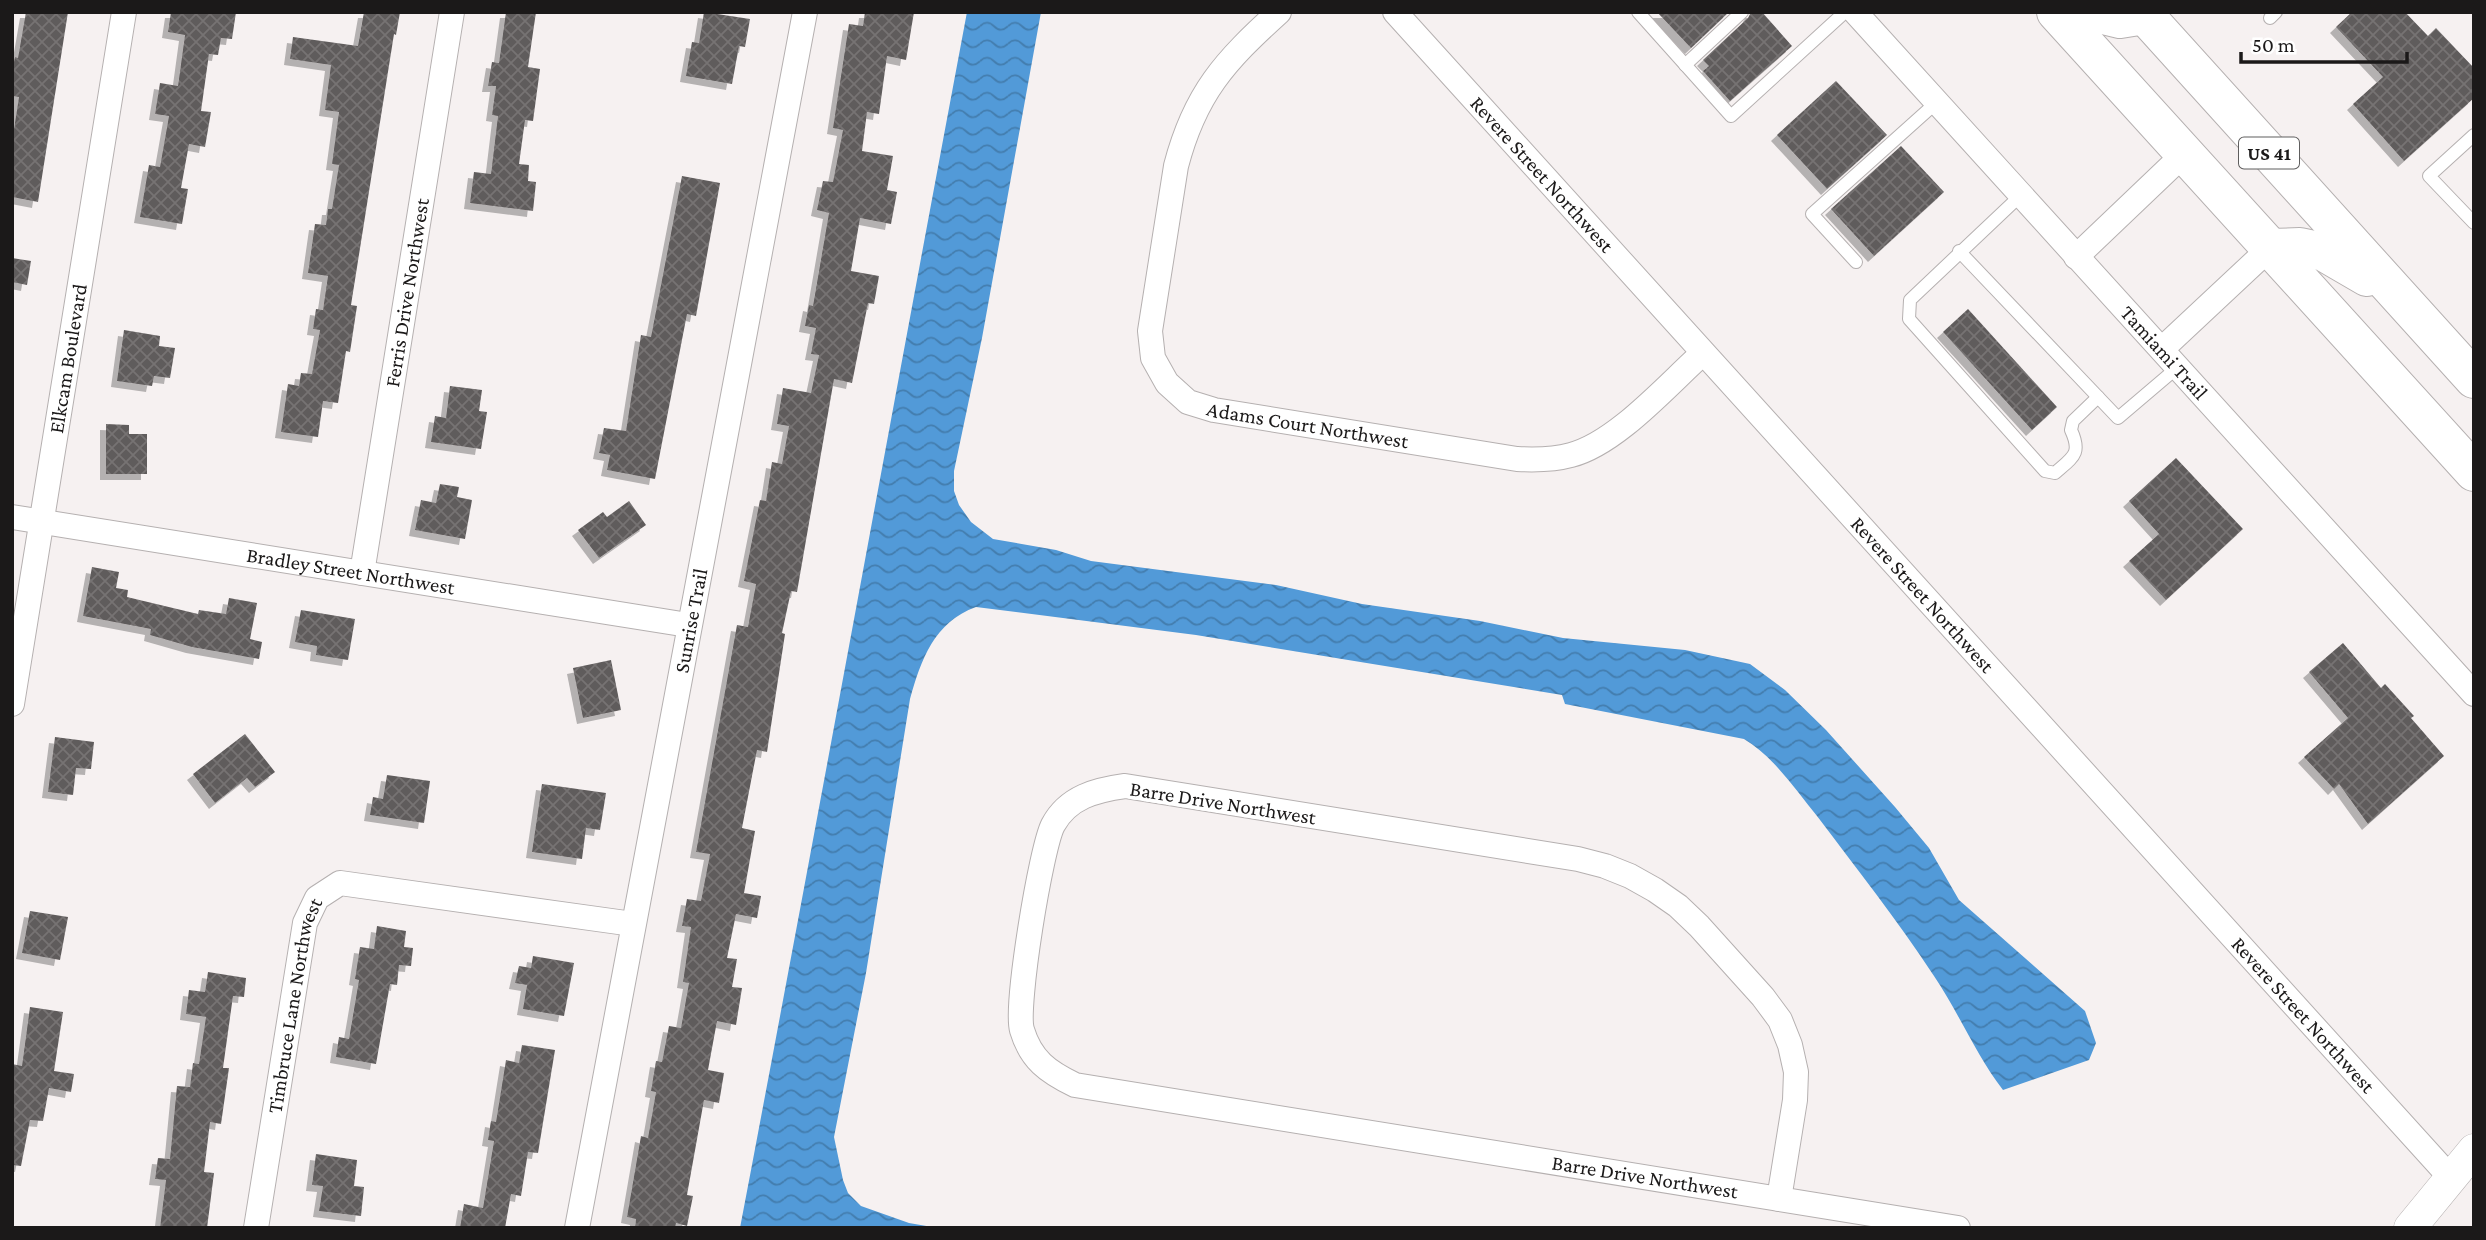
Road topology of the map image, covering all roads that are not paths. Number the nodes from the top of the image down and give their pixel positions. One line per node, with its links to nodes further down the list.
1 (124, 12): 30 (street, Elkcam Boulevard)
2 (452, 12): 31 (street, Ferris Drive Northwest)
3 (804, 12): 32 (street, Sunrise Trail)
4 (1279, 12): 24 (street, Adams Court Northwest)
5 (1395, 12): 24 (street, Revere Street Northwest)
6 (1638, 12): 13 (lane)
7 (1742, 12): 13 (lane)
8 (1845, 12): 13 (lane)
9 (1856, 12): 14 (street, Tamiami Trail)
10 (2056, 12): 16 (main road, US 41)
11 (2091, 12): 12 (main road)
12 (2146, 13): 23 (main road, US 41)
13 (1685, 65)
14 (1937, 102): 17 (street, Tamiami Trail); 22 (lane)
15 (2474, 135): 18 (lane)
16 (2184, 153): 19 (main road, US 41); 21 (street)
17 (2020, 196): 20 (lane); 21 (street, Tamiami Trail)
18 (2474, 223)
19 (2270, 248): 23 (main road); 25 (street); 28 (main road, US 41)
20 (1959, 251): 27 (lane); 27 (lane)
21 (2076, 257): 25 (street, Tamiami Trail)
22 (1856, 262)
23 (2397, 293): 26 (main road, US 41)
24 (1703, 353): 37 (street, Revere Street Northwest)
25 (2170, 358): 27 (lane); 33 (street, Tamiami Trail)
26 (2474, 379)
27 (2098, 397)
28 (2474, 472)
29 (12, 517): 30 (street, Bradley Street Northwest)
30 (42, 522): 31 (street, Bradley Street Northwest); 34 (street, Elkcam Boulevard)
31 (362, 573): 32 (street, Bradley Street Northwest)
32 (688, 625): 35 (street, Sunrise Trail)
33 (2474, 694)
34 (12, 704)
35 (633, 924): 39 (street, Timbruce Lane Northwest); 40 (street, Sunrise Trail)
36 (2474, 1150): 37 (street)
37 (2450, 1177): 42 (street)
38 (1779, 1199): 38 (street, Barre Drive Northwest); 41 (street, Barre Drive Northwest)
39 (256, 1228)
40 (577, 1228)
41 (1958, 1228)
42 (2410, 1228)

